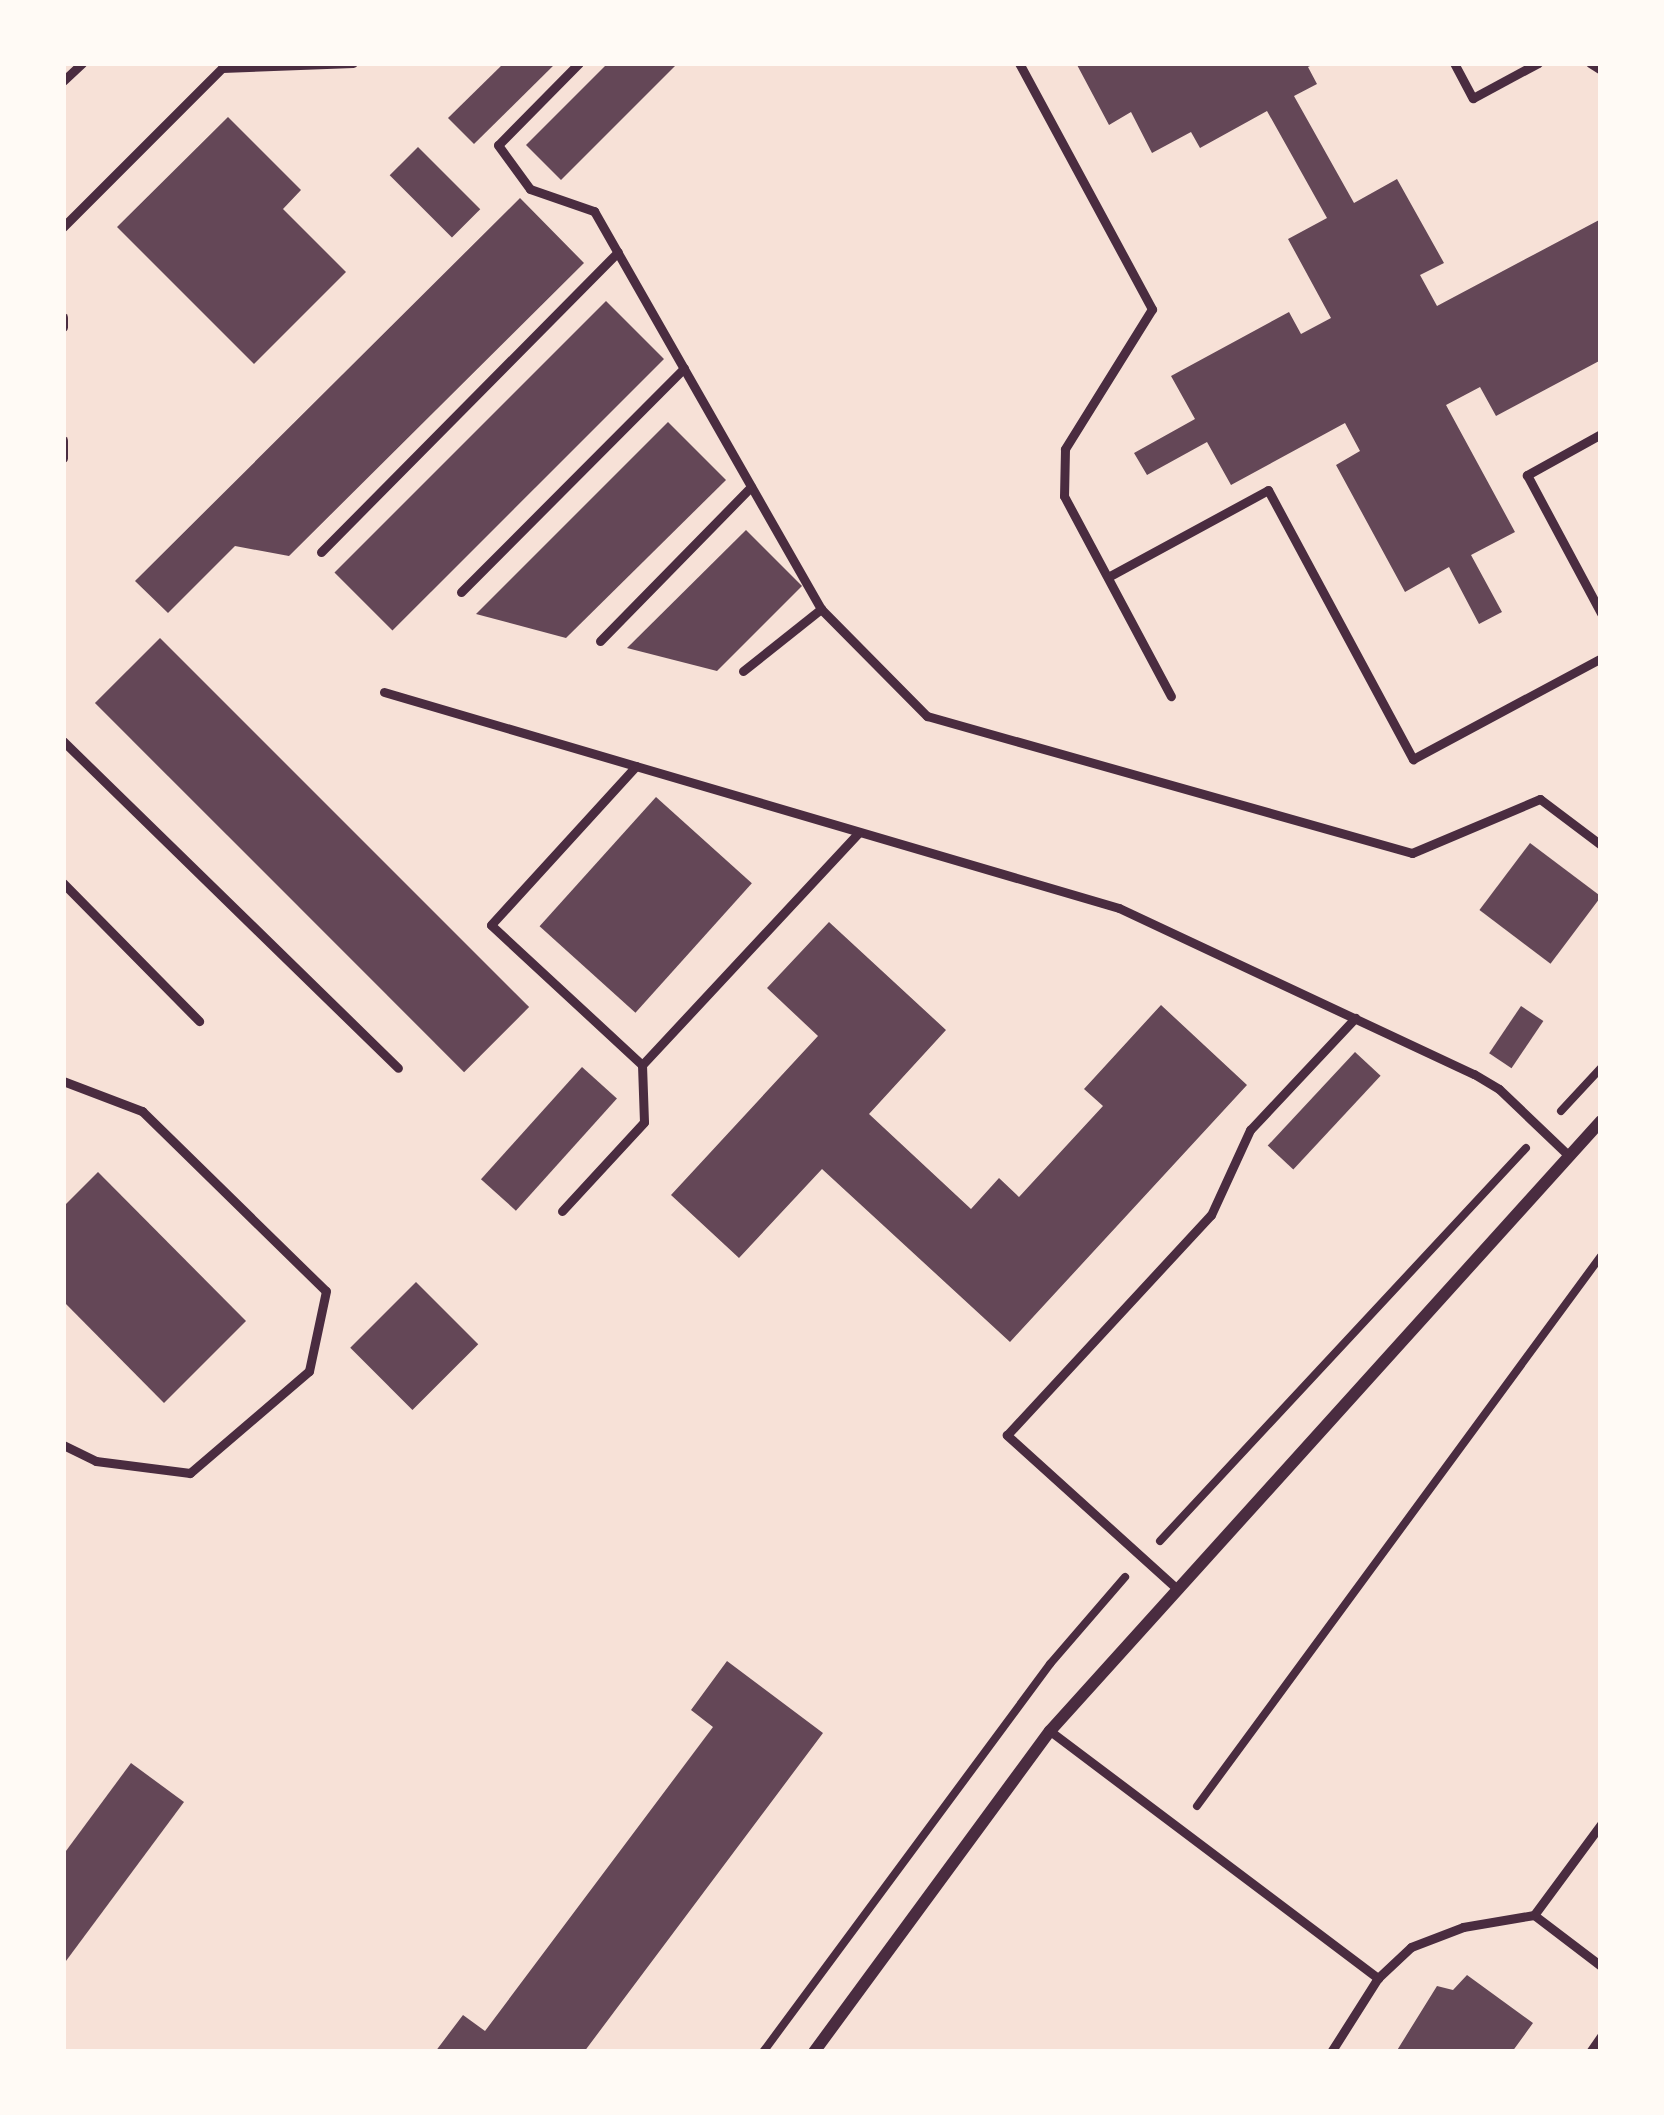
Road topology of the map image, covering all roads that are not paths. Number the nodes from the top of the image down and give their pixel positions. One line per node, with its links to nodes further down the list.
1 (82, 63): 9 (lane)
2 (353, 63): 10 (lane)
3 (579, 63): 11 (lane)
4 (1019, 63): 20 (lane)
5 (1454, 63): 6 (lane)
6 (1538, 63)
7 (1590, 63): 8 (lane)
8 (1601, 70)
9 (63, 81)
10 (63, 227)
11 (618, 252): 14 (lane); 19 (lane)
12 (63, 317): 13 (lane)
13 (63, 327)
14 (683, 368): 18 (lane); 21 (lane)
15 (1601, 434): 23 (lane)
16 (63, 440): 17 (lane)
17 (63, 458)
18 (752, 487): 22 (lane); 24 (lane)
19 (321, 552)
20 (1108, 577): 25 (lane); 28 (lane)
21 (461, 592)
22 (821, 609): 26 (lane); 32 (lane)
23 (1601, 613)
24 (600, 641)
25 (1601, 658)
26 (743, 671)
27 (384, 692): 30 (lane)
28 (1172, 696)
29 (63, 741): 37 (lane)
30 (636, 766): 31 (lane); 36 (lane)
31 (859, 832): 34 (lane); 36 (lane)
32 (1601, 845)
33 (63, 883): 35 (lane)
34 (1354, 1018): 40 (lane); 43 (lane)
35 (199, 1021)
36 (642, 1065): 41 (lane)
37 (398, 1069)
38 (63, 1081): 42 (lane)
39 (1601, 1121): 40 (street)
40 (1569, 1156): 43 (street)
41 (562, 1211)
42 (63, 1445)
43 (1175, 1587): 44 (street)
44 (1050, 1731): 48 (lane); 50 (street)
45 (1601, 1824): 46 (lane)
46 (1534, 1915): 47 (lane); 48 (lane)
47 (1601, 1966)
48 (1378, 1978): 51 (lane)
49 (1601, 2036): 52 (lane)
50 (814, 2052)
51 (1330, 2052)
52 (1590, 2052)

